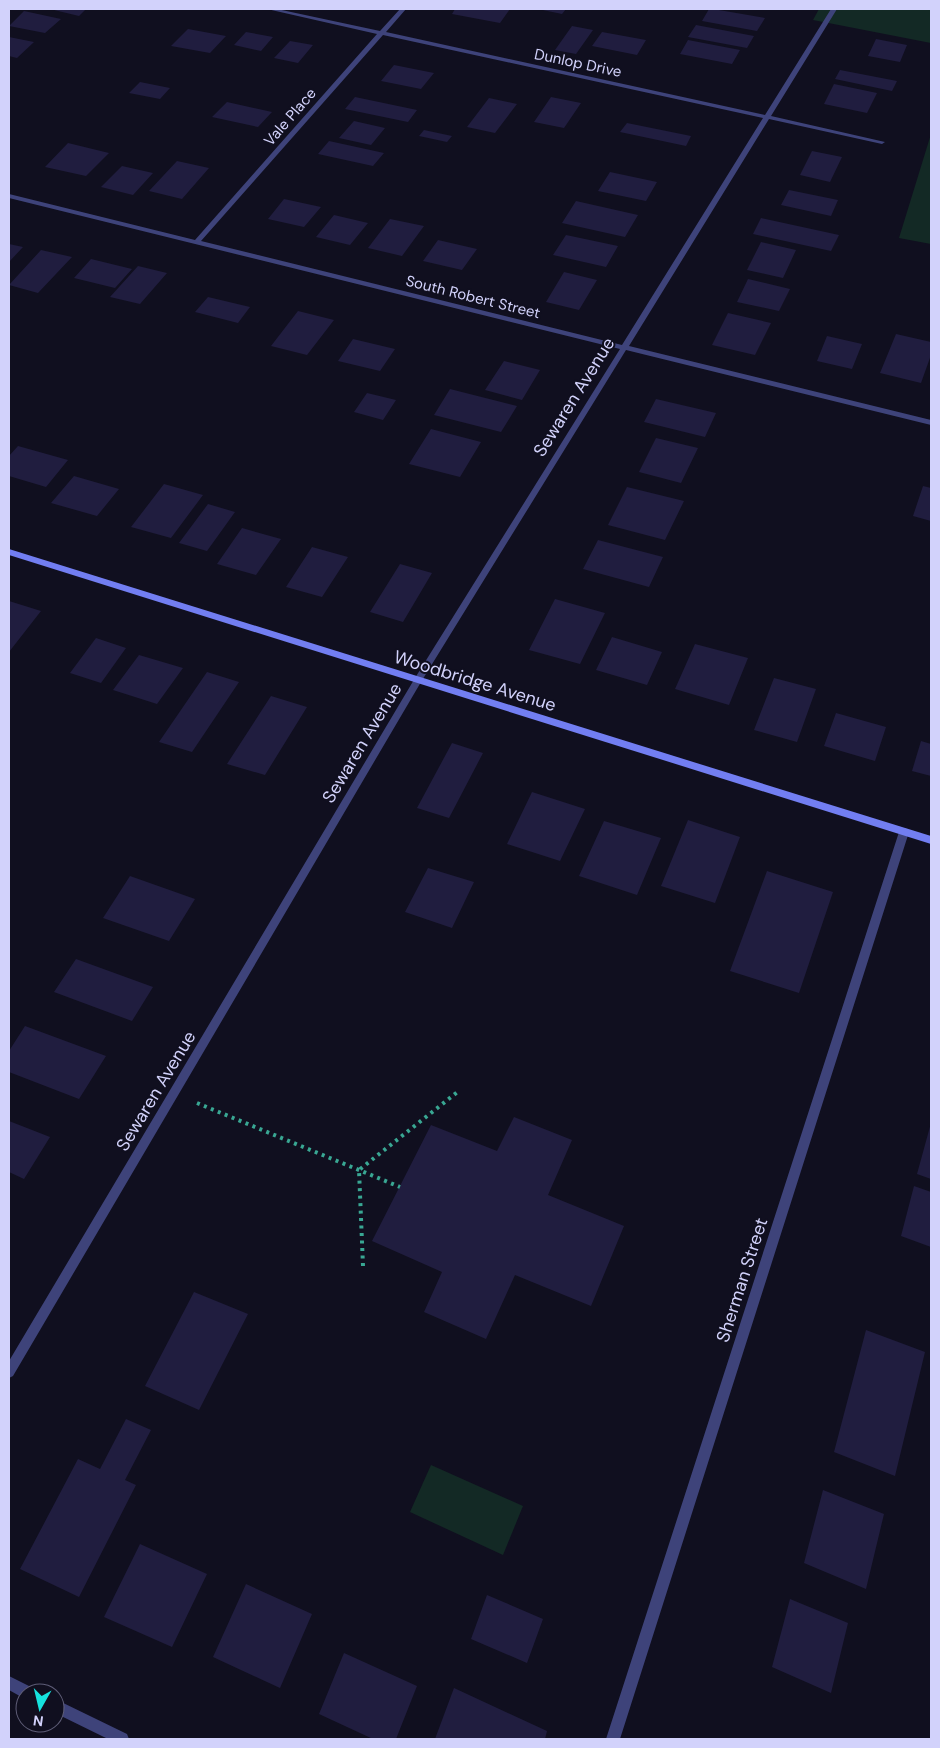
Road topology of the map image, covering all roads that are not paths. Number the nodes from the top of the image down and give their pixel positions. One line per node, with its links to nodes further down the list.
1 (270, 9): 4 (street, Dunlop Drive)
2 (403, 9): 4 (street, Vale Place)
3 (834, 9): 5 (street, Sewaren Avenue)
4 (380, 33): 5 (street, Dunlop Drive); 8 (street, Vale Place)
5 (767, 117): 6 (street, Dunlop Drive); 9 (street, Sewaren Avenue)
6 (882, 142)
7 (9, 196): 8 (street, South Robert Street)
8 (196, 243): 9 (street, South Robert Street)
9 (624, 348): 10 (street, South Robert Street); 12 (street, Sewaren Avenue)
10 (931, 423)
11 (9, 552): 12 (street, Woodbridge Avenue)
12 (418, 680): 13 (street, Woodbridge Avenue); 15 (street, Sewaren Avenue)
13 (904, 832): 14 (street, Woodbridge Avenue); 18 (street, Sherman Street)
14 (931, 840)
15 (9, 1372)
16 (65, 1711): 17 (street)
17 (122, 1739)
18 (613, 1739)

